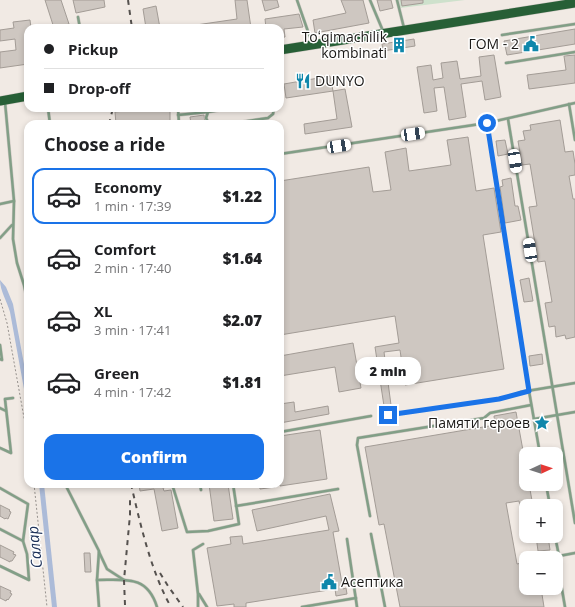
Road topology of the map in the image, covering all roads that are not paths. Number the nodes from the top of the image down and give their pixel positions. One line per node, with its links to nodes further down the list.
1 (297, 0): 14 (lane)
2 (370, 0): 11 (lane)
3 (397, 0): 10 (lane)
4 (558, 3): 5 (main road); 10 (main road)
5 (575, 3)
6 (575, 8): 13 (main road)
7 (78, 17): 8 (lane)
8 (79, 24)
9 (575, 24): 12 (lane)
10 (404, 30): 11 (main road)
11 (384, 34): 13 (main road)
12 (502, 35)
13 (368, 38): 14 (main road); 17 (main road)
14 (313, 45): 15 (main road)
15 (284, 49)
16 (575, 52): 18 (lane)
17 (284, 55)
18 (506, 63)
19 (24, 93): 21 (main road)
20 (24, 96): 21 (main road)
21 (2, 98): 34 (lane)
22 (575, 103): 23 (lane)
23 (569, 104): 27 (lane); 32 (lane)
24 (208, 112): 26 (lane); 29 (lane)
25 (273, 112): 30 (lane)
26 (178, 115): 28 (lane)
27 (508, 119): 31 (lane); 42 (lane)
28 (179, 120)
29 (207, 120)
30 (255, 120)
31 (487, 123): 33 (lane); 43 (lane)
32 (575, 140)
33 (284, 153)
34 (14, 201): 35 (lane); 36 (lane)
35 (0, 204)
36 (12, 225): 37 (lane); 38 (lane)
37 (0, 238)
38 (24, 285)
39 (0, 345): 40 (lane)
40 (0, 359)
41 (575, 383): 42 (lane)
42 (553, 387): 43 (lane); 50 (lane)
43 (529, 391): 45 (lane); 49 (lane)
44 (13, 398): 47 (lane)
45 (531, 405): 52 (lane); 62 (lane)
46 (0, 408): 47 (lane)
47 (6, 412): 55 (lane)
48 (575, 412): 50 (lane)
49 (388, 415)
50 (557, 415): 52 (lane); 63 (lane)
51 (371, 416): 53 (lane)
52 (534, 419): 54 (lane)
53 (284, 431)
54 (539, 447)
55 (0, 448)
56 (0, 488): 67 (lane)
57 (67, 488): 69 (lane)
58 (173, 488): 61 (lane)
59 (234, 488): 61 (lane)
60 (338, 489): 61 (lane)
61 (236, 506)
62 (370, 516)
63 (575, 523)
64 (0, 529): 67 (lane)
65 (371, 534): 84 (lane)
66 (347, 539): 77 (lane)
67 (22, 541): 72 (lane)
68 (203, 544): 75 (lane)
69 (99, 551): 73 (lane); 74 (lane)
70 (575, 553): 71 (lane)
71 (563, 555)
72 (0, 566)
73 (97, 580): 74 (lane); 78 (lane)
74 (124, 580): 79 (lane)
75 (198, 594): 80 (lane); 81 (lane)
76 (563, 595): 85 (lane)
77 (356, 598): 82 (lane); 83 (lane)
78 (99, 607)
79 (157, 607)
80 (198, 607)
81 (207, 607)
82 (302, 607)
83 (357, 607)
84 (385, 607)
85 (565, 607)

